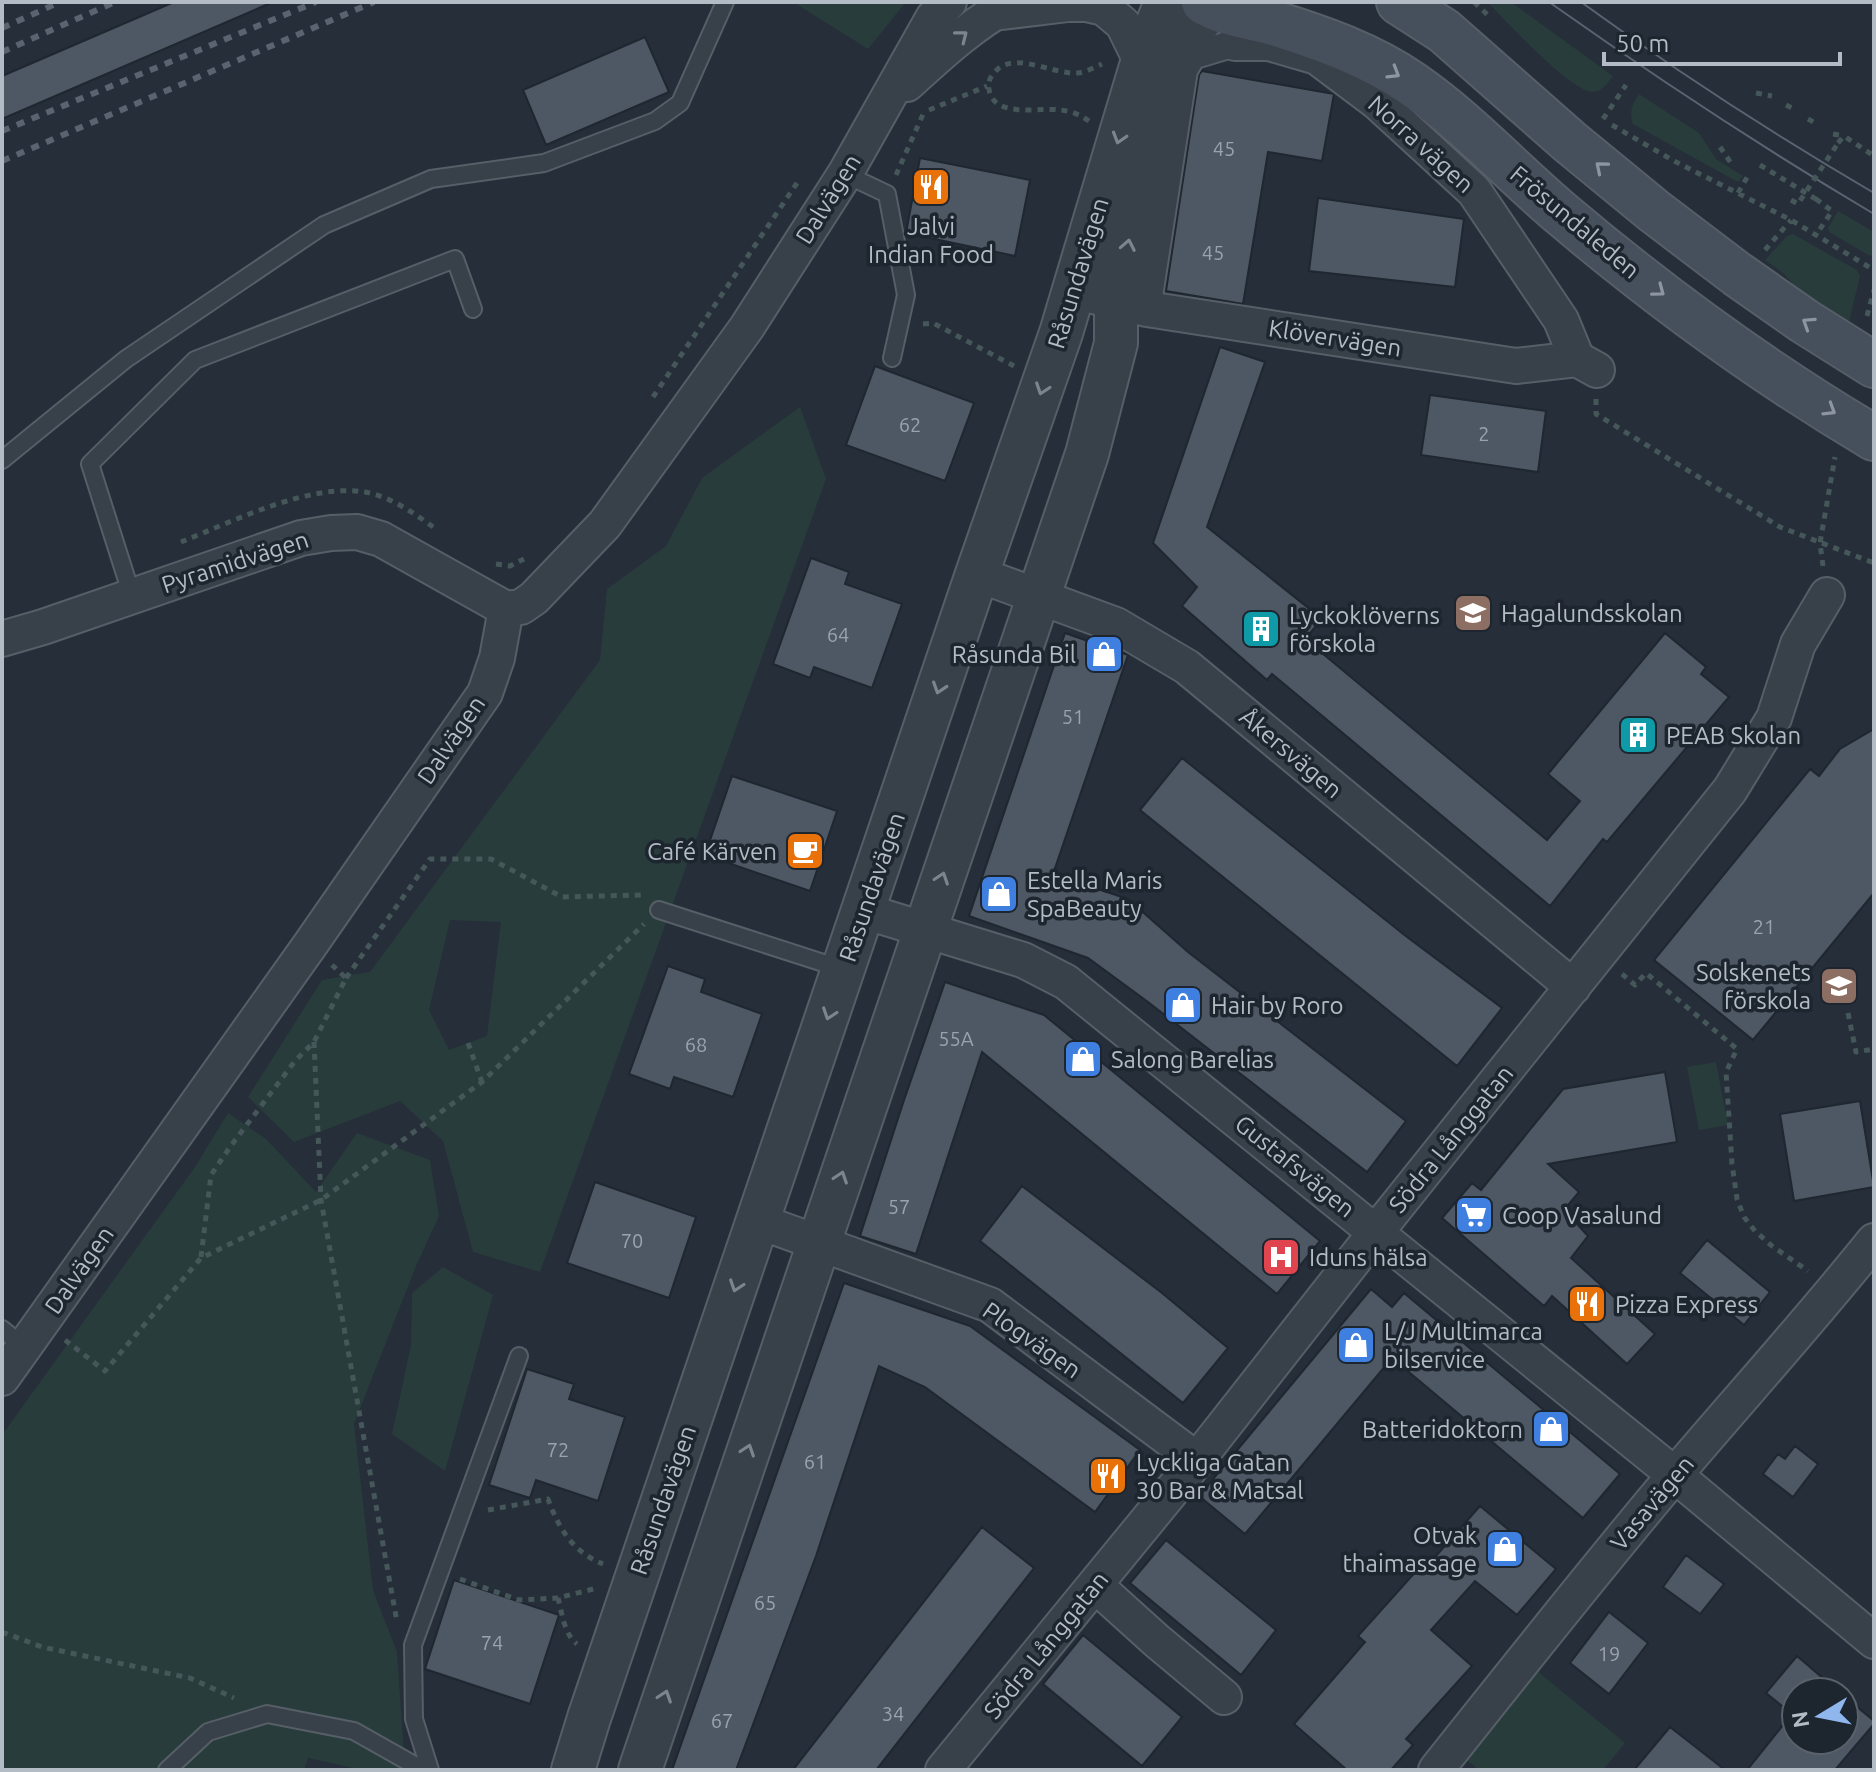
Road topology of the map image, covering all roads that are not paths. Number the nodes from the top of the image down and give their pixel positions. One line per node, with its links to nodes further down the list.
1 (725, 2): 17 (lane)
2 (949, 2): 8 (street, Dalvägen)
3 (1166, 2): 7 (street, Råsundavägen)
4 (1399, 2): 13 (main road, one-way to 4)
5 (1003, 7): 7 (street); 8 (street, Dalvägen, one-way to 5)
6 (1245, 15): 11 (street, Råsundavägen); 15 (street, Norra vägen); 16 (main road, Frösundaleden, one-way to 16)
7 (1122, 64): 10 (street, Råsundavägen, one-way to 10)
8 (883, 106): 9 (street, Dalvägen)
9 (845, 174): 14 (lane); 22 (street, Dalvägen)
10 (1073, 292): 11 (street, Klövervägen); 18 (street, Råsundavägen, one-way to 18)
11 (1132, 305): 15 (street, Klövervägen); 21 (street, Råsundavägen)
12 (473, 309): 20 (lane)
13 (1869, 345)
14 (892, 358)
15 (1587, 364)
16 (1855, 445)
17 (2, 460)
18 (977, 574): 21 (street, Åkersvägen); 25 (street, Råsundavägen, one-way to 25)
19 (1827, 595): 28 (street, Södra Långgatan)
20 (132, 596): 22 (street, Pyramidvägen); 23 (street, Pyramidvägen)
21 (1038, 596): 26 (street, Råsundavägen, one-way to 21); 28 (street, Åkersvägen)
22 (506, 609): 33 (street, Dalvägen)
23 (2, 639)
24 (659, 910): 27 (lane)
25 (864, 911): 26 (street, Gustafsvägen); 27 (street, Råsundavägen)
26 (924, 931): 30 (street, Gustafsvägen); 32 (street, Råsundavägen, one-way to 26)
27 (844, 970): 29 (street, Råsundavägen, one-way to 29)
28 (1573, 987): 30 (street, Södra Långgatan)
29 (758, 1221): 32 (street, Plogvägen); 44 (street, Råsundavägen, one-way to 44)
30 (1376, 1232): 36 (street, Södra Långgatan); 37 (street, Gustafsvägen)
31 (1874, 1241): 37 (street, Vasavägen)
32 (819, 1242): 36 (street, Plogvägen); 45 (street, Råsundavägen, one-way to 32)
33 (23, 1333): 35 (street, Dalvägen)
34 (519, 1356): 43 (lane)
35 (2, 1378)
36 (1197, 1460): 38 (street, Södra Långgatan)
37 (1675, 1475): 39 (street, Gustafsvägen); 47 (street, Vasavägen)
38 (1095, 1585): 40 (street); 46 (street, Södra Långgatan)
39 (1874, 1641)
40 (1224, 1697)
41 (167, 1770): 42 (lane)
42 (423, 1770)
43 (430, 1770)
44 (573, 1770)
45 (640, 1770)
46 (943, 1770)
47 (1436, 1770)

